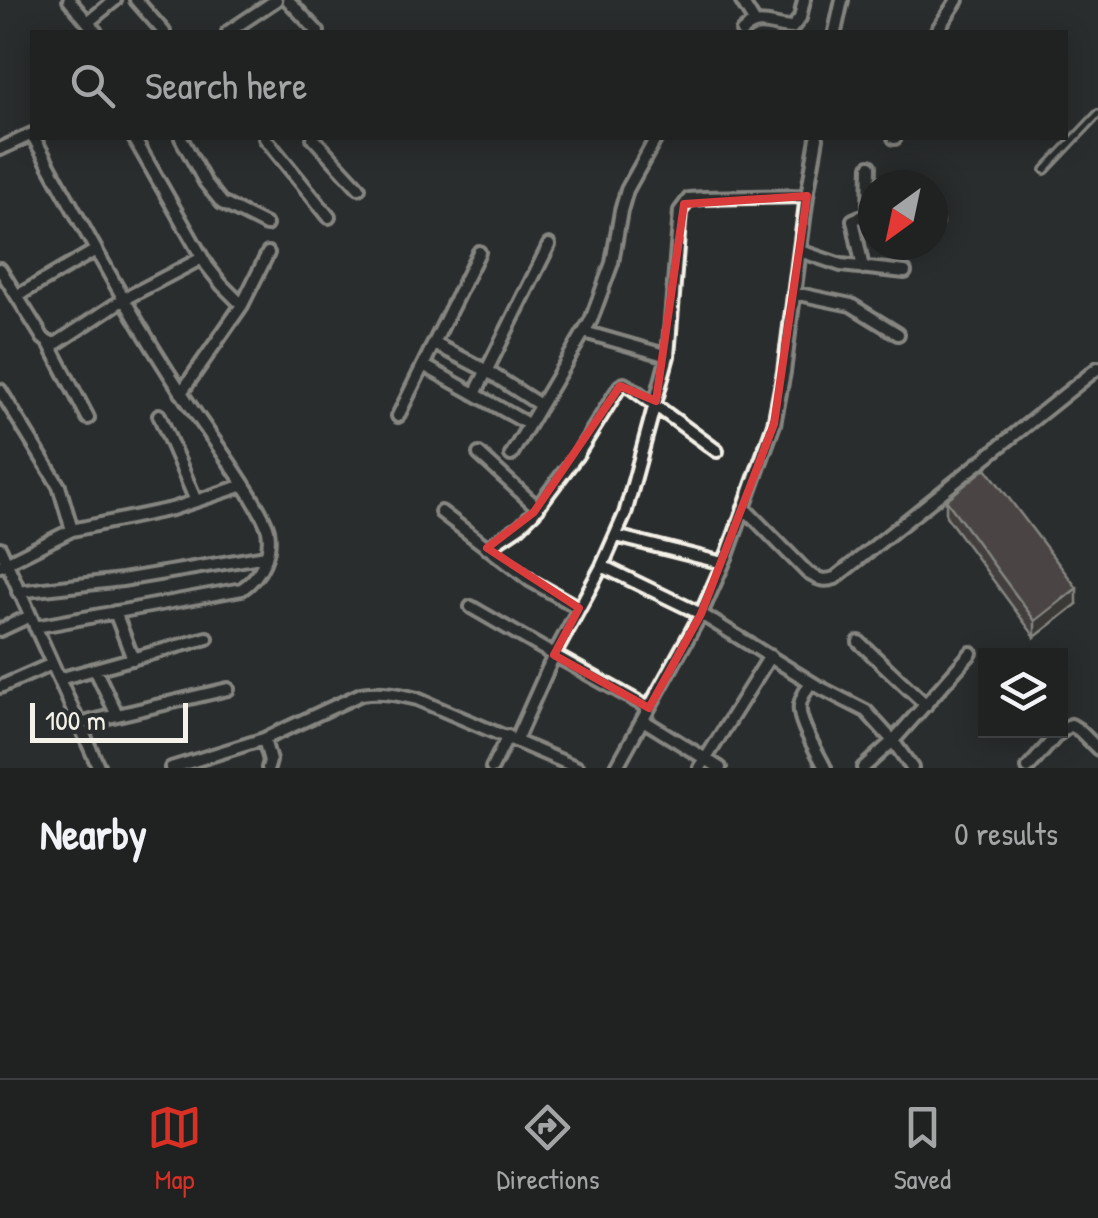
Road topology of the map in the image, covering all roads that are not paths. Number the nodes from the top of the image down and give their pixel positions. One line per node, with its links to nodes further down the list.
1 (69, 0): 13 (street)
2 (115, 0): 13 (street)
3 (136, 0): 14 (street)
4 (251, 0): 11 (street)
5 (276, 0): 11 (street)
6 (288, 0): 16 (street)
7 (741, 0): 12 (street)
8 (804, 0): 12 (street)
9 (842, 0): 18 (street)
10 (957, 0): 19 (street)
11 (260, 12): 15 (street)
12 (755, 23): 17 (street)
13 (92, 28)
14 (162, 30)
15 (231, 30)
16 (316, 30)
17 (745, 30)
18 (836, 30)
19 (937, 30)
20 (1098, 114): 32 (lane)
21 (30, 136): 29 (street)
22 (36, 140): 40 (street)
23 (135, 140): 44 (street)
24 (182, 140): 37 (street)
25 (267, 140): 35 (street)
26 (315, 140): 33 (street)
27 (655, 140): 53 (street)
28 (817, 140): 34 (street)
29 (1, 145)
30 (870, 166): 31 (street)
31 (870, 170)
32 (1046, 170)
33 (359, 188)
34 (806, 196): 41 (street); 57 (street)
35 (329, 217)
36 (858, 218): 39 (street)
37 (266, 225)
38 (549, 245): 60 (street)
39 (858, 247)
40 (96, 250): 50 (street); 51 (street)
41 (800, 251): 46 (street); 49 (street)
42 (479, 252): 56 (street)
43 (268, 254): 52 (street)
44 (202, 258): 51 (street); 52 (street)
45 (860, 260): 46 (street)
46 (862, 268): 48 (street)
47 (0, 269): 50 (street)
48 (906, 272)
49 (794, 293): 54 (street); 76 (street)
50 (17, 296): 55 (street)
51 (124, 299): 55 (street); 62 (street)
52 (242, 305): 62 (street)
53 (584, 332): 57 (street); 64 (street)
54 (898, 334)
55 (49, 343): 68 (street)
56 (436, 344): 58 (street); 60 (street)
57 (668, 356): 65 (street)
58 (425, 366): 63 (street); 67 (street)
59 (1098, 368): 76 (street)
60 (487, 371): 63 (street); 64 (street)
61 (0, 390): 78 (street)
62 (181, 392): 73 (street)
63 (475, 394): 69 (street)
64 (540, 405): 69 (street)
65 (655, 406): 70 (street); 75 (street); 79 (street)
66 (160, 414): 74 (street)
67 (398, 416)
68 (88, 418)
69 (528, 424): 72 (street)
70 (716, 450)
71 (480, 454): 75 (street)
72 (511, 455)
73 (244, 485): 74 (street); 82 (street)
74 (196, 501): 78 (street)
75 (538, 508): 81 (street)
76 (744, 508): 83 (street)
77 (441, 512): 81 (street)
78 (72, 530): 84 (street)
79 (616, 536): 83 (street); 85 (street)
80 (0, 548): 84 (street)
81 (487, 548): 88 (street)
82 (266, 556): 86 (street); 89 (street)
83 (723, 563): 90 (street)
84 (3, 565): 86 (street)
85 (602, 566): 88 (street); 90 (street)
86 (18, 592): 91 (street)
87 (471, 607): 96 (street)
88 (579, 608): 96 (street)
89 (115, 612): 91 (street); 98 (street)
90 (701, 614): 97 (street); 106 (street)
91 (33, 622): 92 (street); 99 (street)
92 (0, 630)
93 (207, 638): 98 (street)
94 (859, 642): 105 (street)
95 (971, 652): 105 (street)
96 (554, 655): 106 (street); 110 (street)
97 (770, 656): 102 (street); 114 (street)
98 (133, 658): 100 (street)
99 (52, 664): 101 (street); 103 (street)
100 (95, 669): 101 (street); 107 (street)
101 (59, 679): 109 (street)
102 (810, 682): 112 (street); 122 (street)
103 (0, 687)
104 (228, 689): 107 (street)
105 (926, 706): 112 (street)
106 (649, 708): 108 (street)
107 (118, 715): 109 (street)
108 (643, 720): 114 (street); 120 (street)
109 (79, 724): 116 (street)
110 (512, 738): 111 (street); 118 (street); 119 (street)
111 (264, 739): 115 (street); 117 (street)
112 (893, 741): 123 (street); 124 (street)
113 (1098, 749): 125 (street)
114 (703, 763): 121 (street)
115 (272, 766)
116 (98, 768)
117 (171, 768)
118 (492, 768)
119 (578, 768)
120 (616, 768)
121 (720, 768)
122 (825, 768)
123 (862, 768)
124 (912, 768)
125 (1028, 768)

